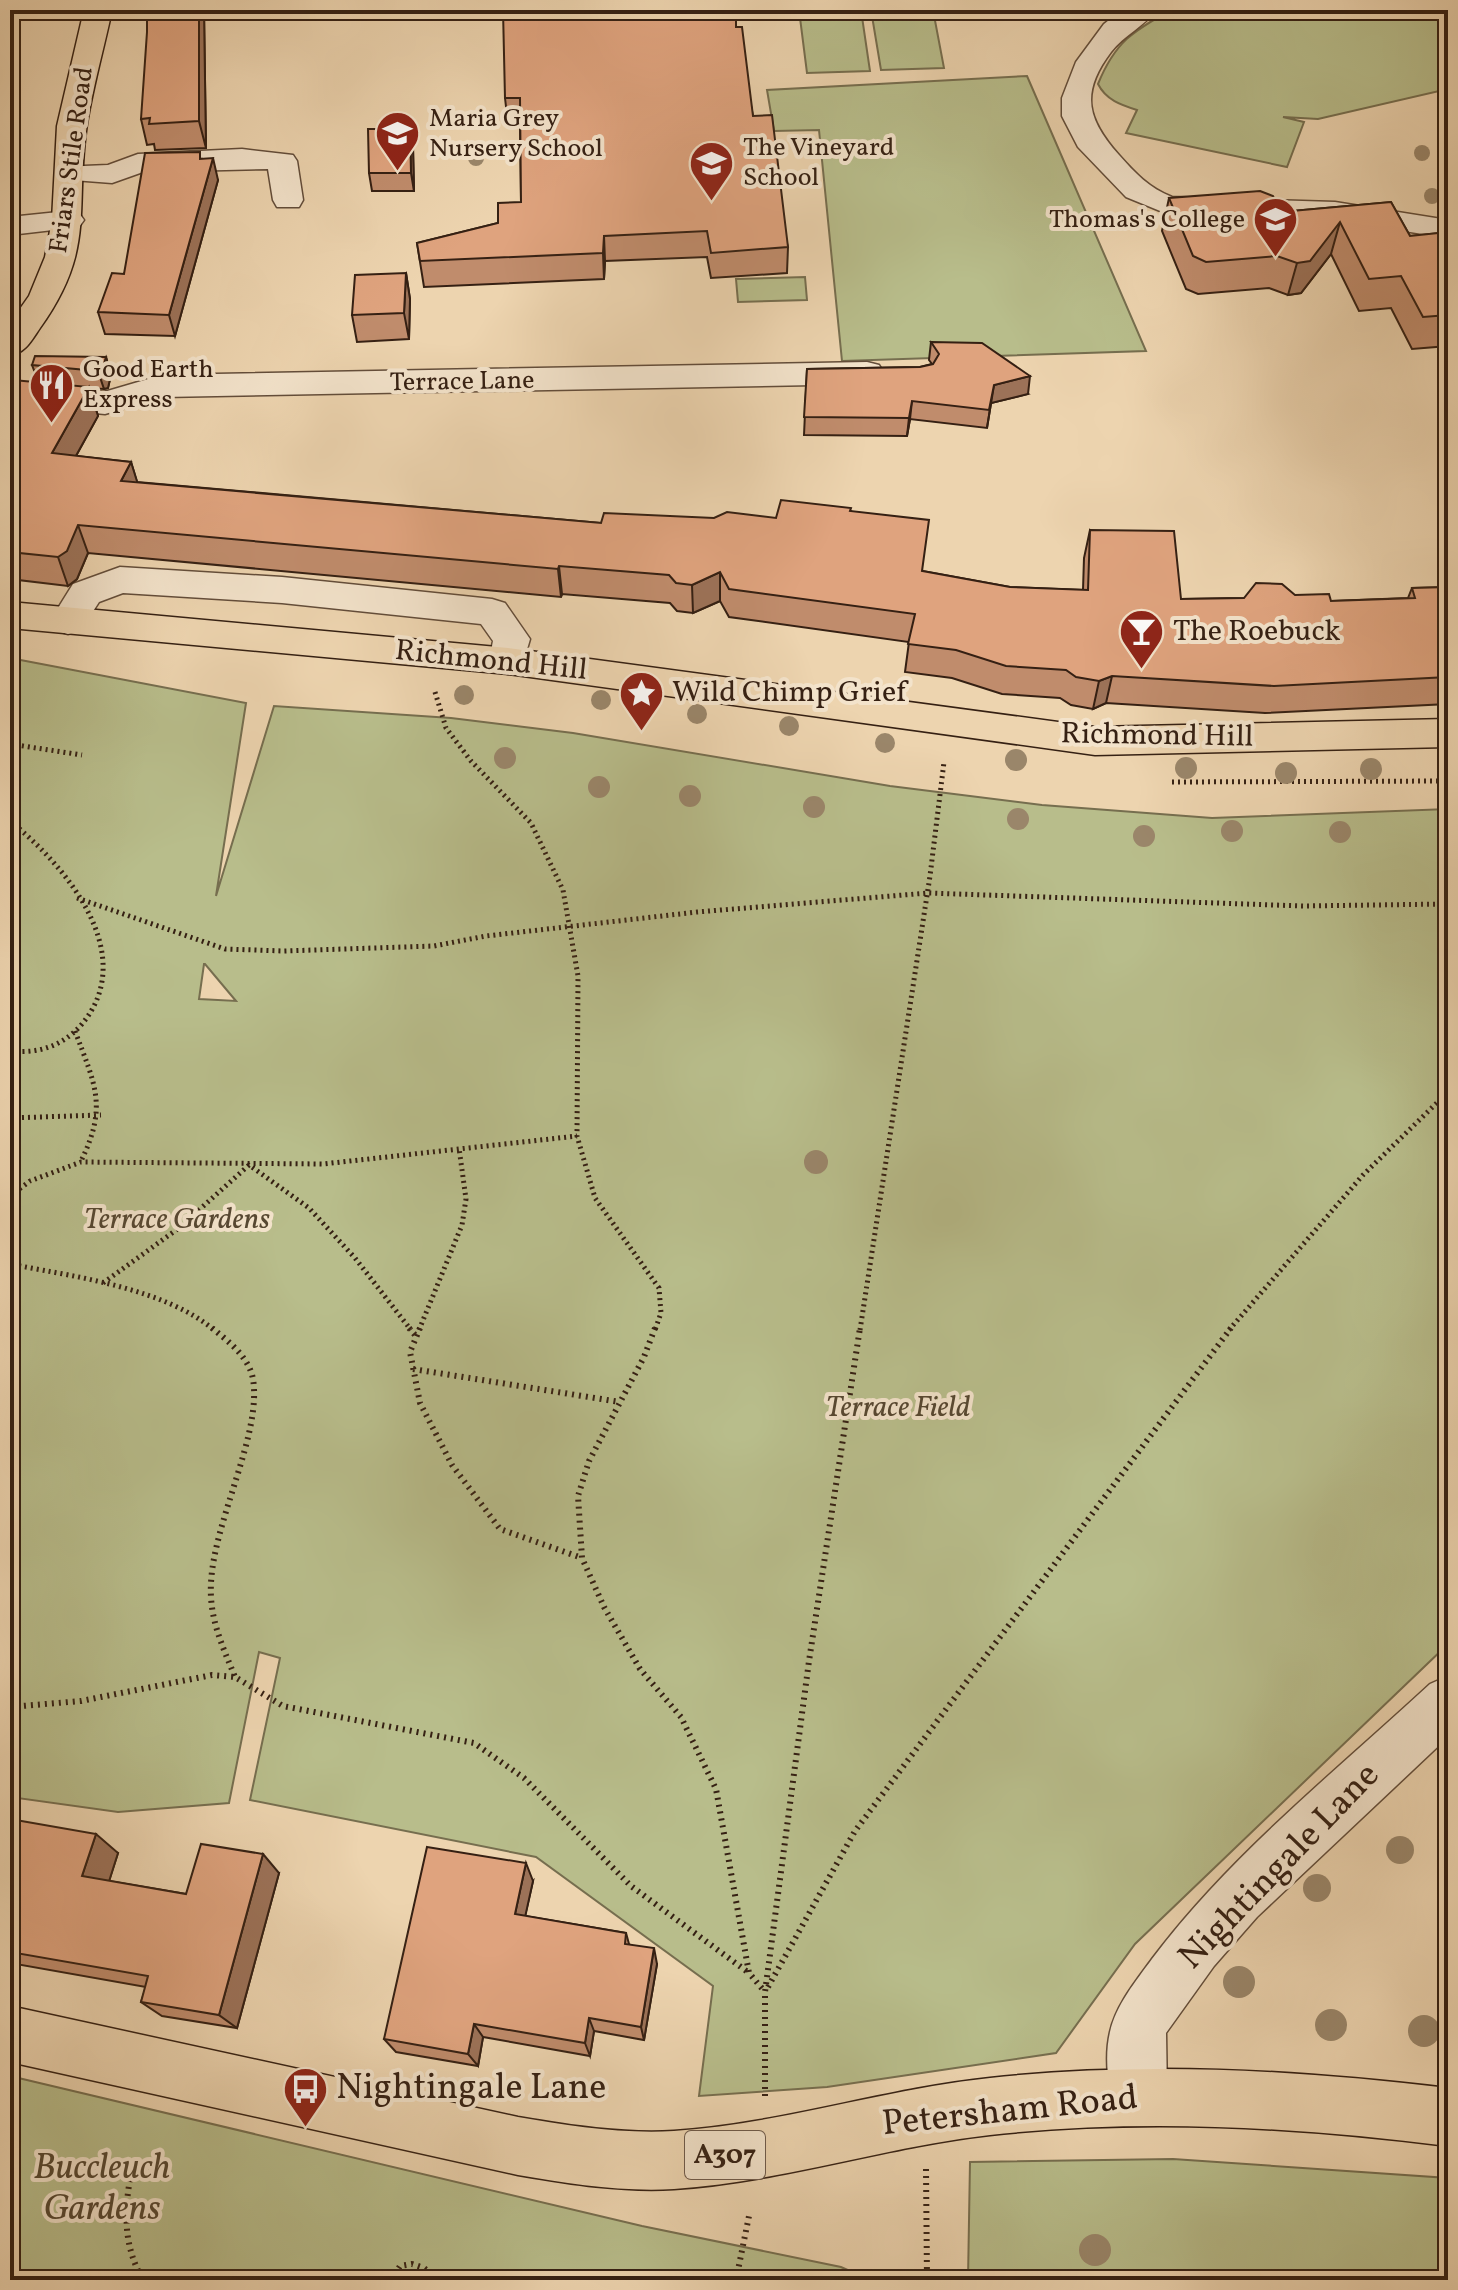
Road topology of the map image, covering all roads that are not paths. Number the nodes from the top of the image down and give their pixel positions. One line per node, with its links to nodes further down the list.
1 (98, 10): 3 (main road, Friars Stile Road)
2 (1142, 10): 7 (street)
3 (71, 173): 4 (street); 5 (main road, Friars Stile Road)
4 (288, 200)
5 (68, 220): 6 (street); 8 (main road, Friars Stile Road)
6 (10, 226)
7 (1448, 229)
8 (10, 346)
9 (902, 372): 10 (street, Terrace Lane)
10 (10, 394)
11 (10, 615): 12 (main road, Richmond Hill)
12 (68, 621): 13 (main road, Richmond Hill); 13 (street)
13 (508, 661): 14 (main road, Richmond Hill)
14 (1448, 733)
15 (1448, 1702): 17 (street, Nightingale Lane)
16 (10, 2034): 17 (main road, Petersham Road / A307)
17 (1138, 2096): 18 (main road, Petersham Road / A307)
18 (1448, 2117)

